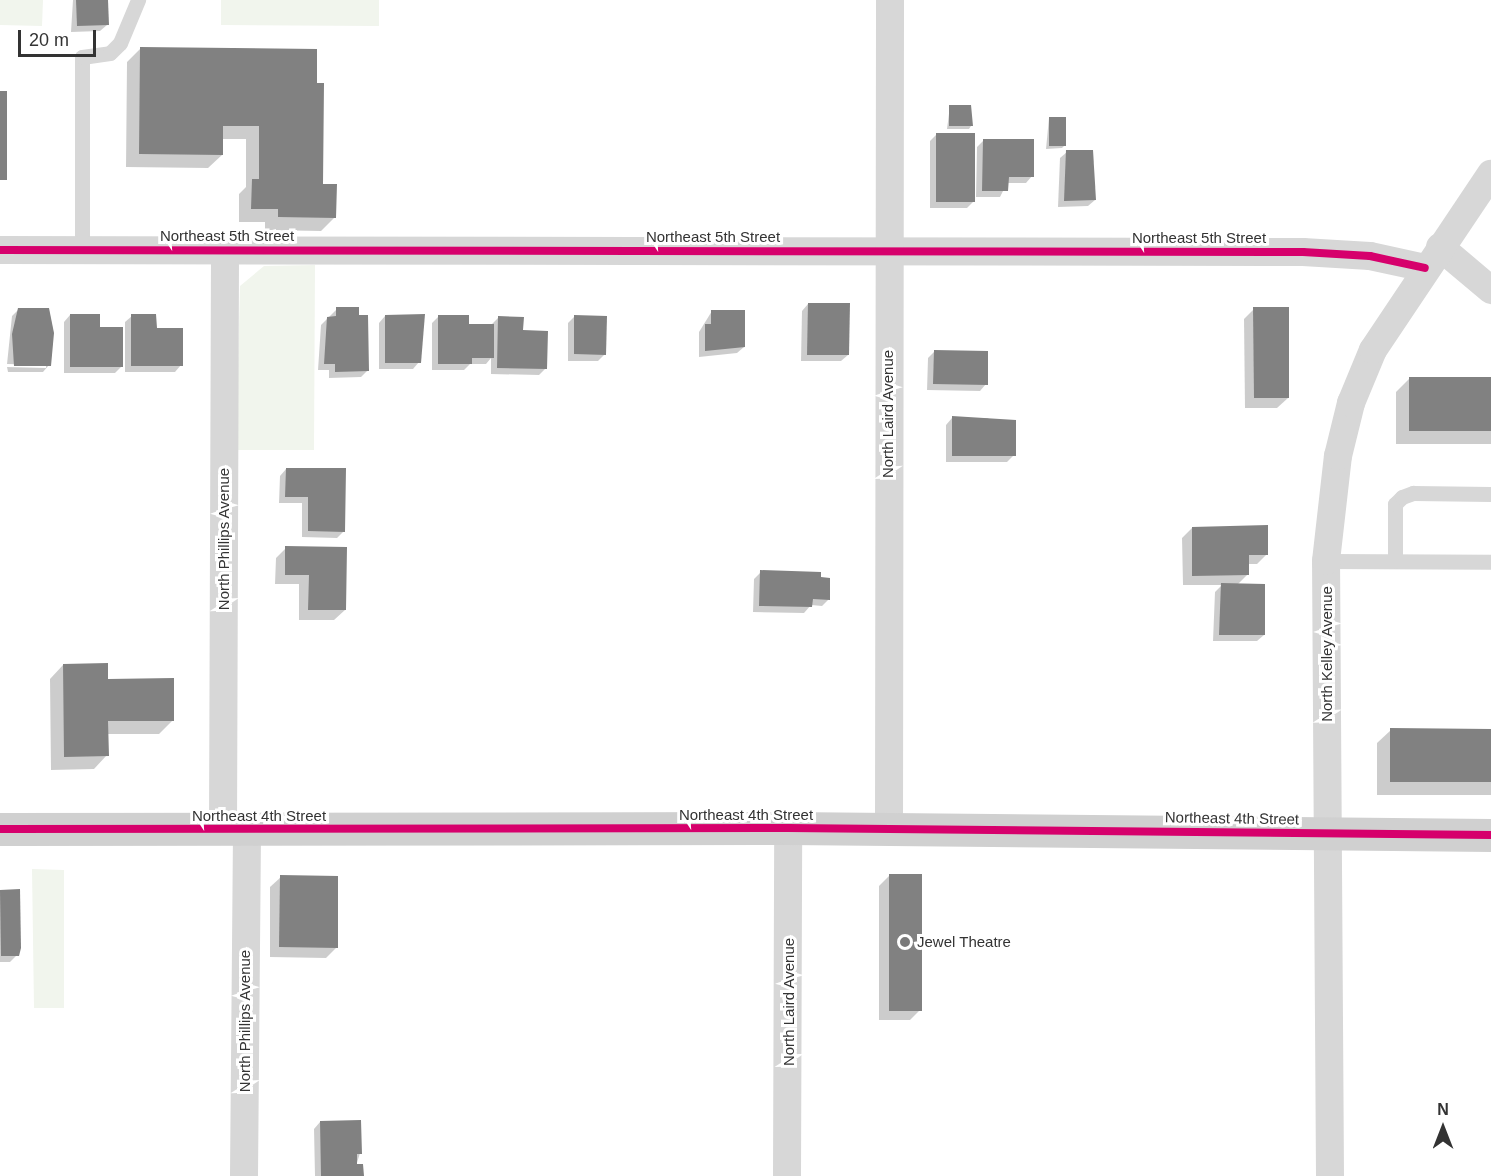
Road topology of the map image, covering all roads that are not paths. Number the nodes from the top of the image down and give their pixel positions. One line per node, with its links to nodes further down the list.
1 (138, 0): 4 (lane)
2 (890, 0): 7 (street, North Laird Avenue)
3 (1491, 174): 8 (street, North Kelley Avenue)
4 (82, 249): 5 (street, Northeast 5th Street); 6 (street, Northeast 5th Street)
5 (225, 249): 7 (street, Northeast 5th Street); 17 (street, North Phillips Avenue)
6 (0, 250)
7 (888, 251): 8 (street, Northeast 5th Street); 16 (street, North Laird Avenue)
8 (1433, 258): 9 (street, Northeast 5th Street); 11 (street, North Kelley Avenue)
9 (1491, 290)
10 (1491, 494): 12 (lane)
11 (1326, 561): 12 (lane); 18 (street, North Kelley Avenue)
12 (1395, 561): 13 (lane)
13 (1491, 562)
14 (788, 828): 16 (main road, Northeast 4th Street); 17 (main road, Northeast 4th Street); 21 (street, North Laird Avenue)
15 (0, 829): 17 (main road, Northeast 4th Street)
16 (888, 829): 18 (main road, Northeast 4th Street)
17 (235, 830): 20 (street, North Phillips Avenue)
18 (1329, 832): 19 (main road, Northeast 4th Street); 22 (street, North Kelley Avenue)
19 (1491, 834)
20 (244, 1176)
21 (787, 1176)
22 (1330, 1176)

